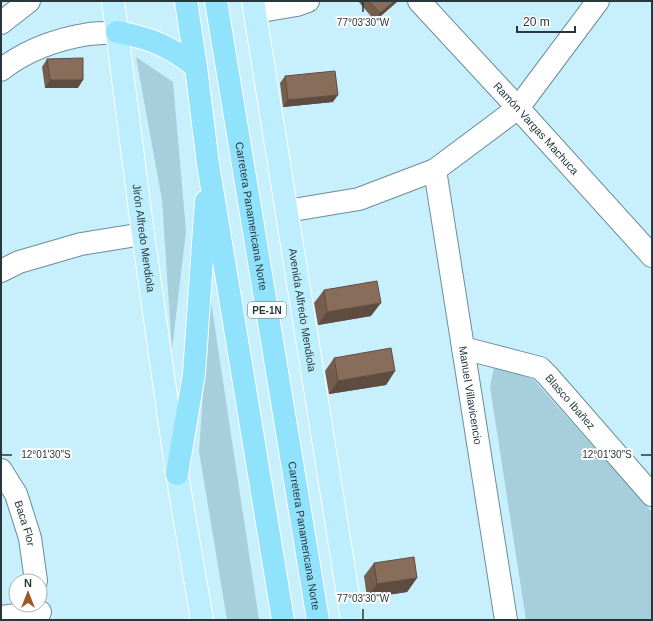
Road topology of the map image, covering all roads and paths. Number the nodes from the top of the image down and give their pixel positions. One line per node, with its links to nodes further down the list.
1 (29, 1): 9 (street)
2 (113, 1): 10 (main road, Jirón Alfredo Mendiola)
3 (186, 1): 11 (highway, PE-1N)
4 (216, 1): 29 (highway, Carretera Panamericana Norte / PE-1N)
5 (308, 1): 8 (street)
6 (419, 1): 13 (street, Ramón Vargas Machuca)
7 (598, 1): 13 (street)
8 (254, 7): 16 (main road, Avenida Alfredo Mendiola)
9 (1, 23)
10 (117, 32): 11 (highway); 12 (street); 17 (main road, Jirón Alfredo Mendiola)
11 (196, 67): 14 (highway, PE-1N)
12 (1, 70)
13 (518, 108): 15 (street); 18 (street, Ramón Vargas Machuca)
14 (208, 164): 22 (highway); 28 (highway, PE-1N)
15 (435, 170): 16 (street); 20 (street, Manuel Villavicencio)
16 (287, 211): 30 (main road, Avenida Alfredo Mendiola)
17 (143, 234): 19 (street); 22 (main road, Jirón Alfredo Mendiola)
18 (652, 256)
19 (1, 272)
20 (463, 348): 23 (street, Blasco Ibañez); 31 (street, Manuel Villavicencio)
21 (1, 470): 24 (street, Baca Flor)
22 (177, 474): 27 (main road)
23 (652, 495)
24 (35, 573)
25 (32, 613): 26 (street)
26 (1, 617)
27 (202, 620)
28 (283, 620)
29 (318, 620)
30 (352, 620)
31 (506, 620)

